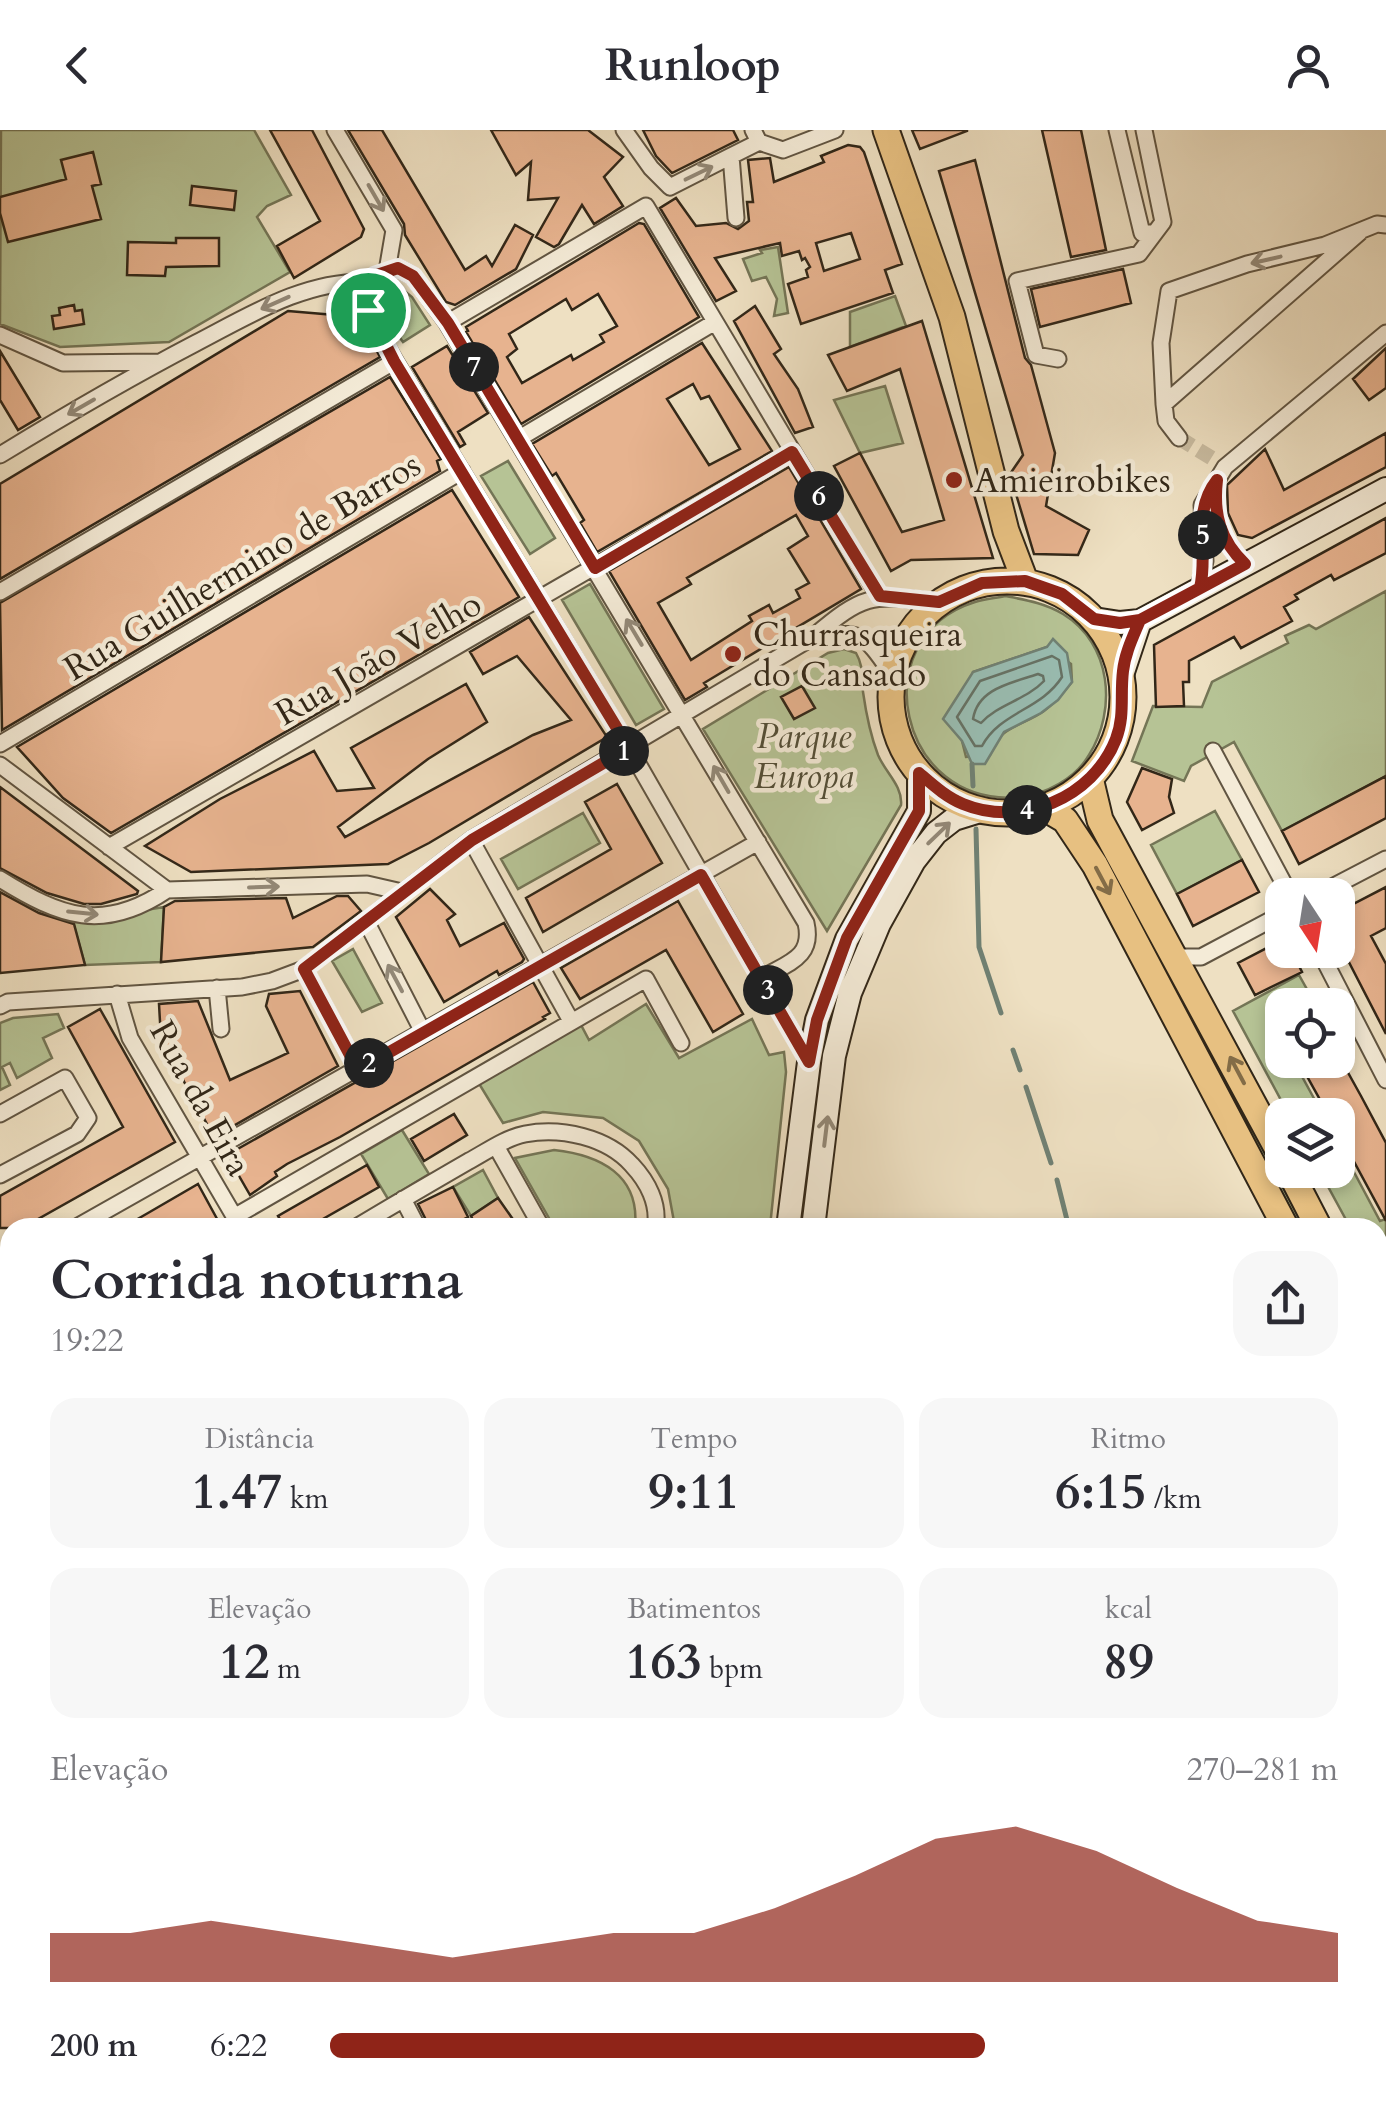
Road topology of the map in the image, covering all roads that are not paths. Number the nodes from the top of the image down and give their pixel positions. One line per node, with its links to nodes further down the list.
1 (335, 130): 13 (street, one-way to 13)
2 (624, 130): 8 (street, one-way to 8)
3 (835, 130): 7 (street)
4 (886, 130): 30 (main road)
5 (1117, 130): 12 (street)
6 (1144, 130): 12 (street)
7 (756, 136): 8 (street)
8 (731, 156): 9 (street)
9 (736, 218)
10 (1386, 225): 11 (street)
11 (1360, 232): 22 (street); 22 (street, one-way to 22)
12 (1153, 233): 19 (street)
13 (387, 271): 14 (street); 16 (street)
14 (368, 282): 20 (street); 21 (street, one-way to 21)
15 (715, 322): 16 (street); 24 (street); 26 (street)
16 (448, 323): 24 (street)
17 (1386, 333): 27 (street)
18 (0, 335): 21 (street)
19 (1058, 359)
20 (394, 361): 28 (street); 36 (street)
21 (159, 362): 25 (street, one-way to 25)
22 (1164, 404): 23 (street)
23 (1179, 438)
24 (518, 439): 31 (street)
25 (1, 451)
26 (792, 452): 31 (street, Rua João Velho); 37 (street)
27 (1220, 470): 32 (street); 35 (street)
28 (462, 471): 38 (street); 46 (street, Rua Guilhermino de Barros)
29 (1386, 489): 32 (main road)
30 (1006, 531): 33 (main road); 34 (main road)
31 (595, 568): 38 (street, Rua João Velho); 45 (street, one-way to 31)
32 (1238, 568): 35 (main road)
33 (1025, 581): 34 (main road); 40 (main road)
34 (982, 583): 39 (main road)
35 (1200, 588): 41 (main road)
36 (0, 592)
37 (880, 596): 39 (street); 42 (street)
38 (540, 600): 47 (street); 56 (street, Rua João Velho)
39 (939, 602): 43 (main road)
40 (1094, 619): 41 (main road); 44 (main road)
41 (1140, 620): 44 (main road)
42 (813, 637): 43 (street); 45 (street)
43 (892, 674): 50 (main road)
44 (1122, 674): 51 (main road)
45 (684, 716): 47 (street); 55 (street, one-way to 45)
46 (0, 744)
47 (629, 748): 54 (street); 58 (street)
48 (1212, 751): 59 (street)
49 (0, 765): 56 (street)
50 (919, 773): 53 (main road); 78 (main road)
51 (1090, 778): 52 (main road); 66 (main road)
52 (1043, 807): 53 (main road); 97 (main road, one-way to 97)
53 (983, 810): 96 (main road, one-way to 53)
54 (472, 840): 63 (street); 67 (street)
55 (758, 842): 58 (street); 70 (street)
56 (108, 847): 62 (street)
57 (1386, 858): 60 (street)
58 (701, 875): 67 (street); 70 (street)
59 (1281, 878)
60 (1349, 878)
61 (0, 879): 62 (street, one-way to 62)
62 (167, 890): 63 (street, one-way to 63)
63 (402, 892): 64 (street)
64 (367, 923): 69 (street); 76 (street, one-way to 64)
65 (1265, 923): 66 (street)
66 (1188, 965): 82 (main road, one-way to 66)
67 (541, 966): 74 (street); 76 (street)
68 (1328, 968): 80 (street)
69 (304, 969): 71 (street); 79 (street)
70 (762, 978): 78 (street)
71 (217, 988): 72 (street); 75 (street)
72 (117, 994): 73 (street); 84 (street, Rua da Eira)
73 (3, 1003)
74 (571, 1022): 77 (street); 90 (street)
75 (221, 1029)
76 (423, 1032): 79 (street)
77 (681, 1043)
78 (809, 1062): 95 (main road)
79 (358, 1070): 84 (street)
80 (1386, 1080)
81 (0, 1114): 85 (street)
82 (1265, 1122)
83 (496, 1146): 87 (street); 93 (street); 94 (street)
84 (198, 1157): 88 (street); 89 (street, Rua da Eira)
85 (0, 1175)
86 (1299, 1188): 98 (main road)
87 (403, 1198): 91 (street); 92 (street)
88 (92, 1218)
89 (235, 1218)
90 (244, 1218)
91 (371, 1218)
92 (413, 1218)
93 (536, 1218)
94 (654, 1218)
95 (789, 1218)
96 (814, 1218)
97 (1281, 1218)
98 (1314, 1218)

